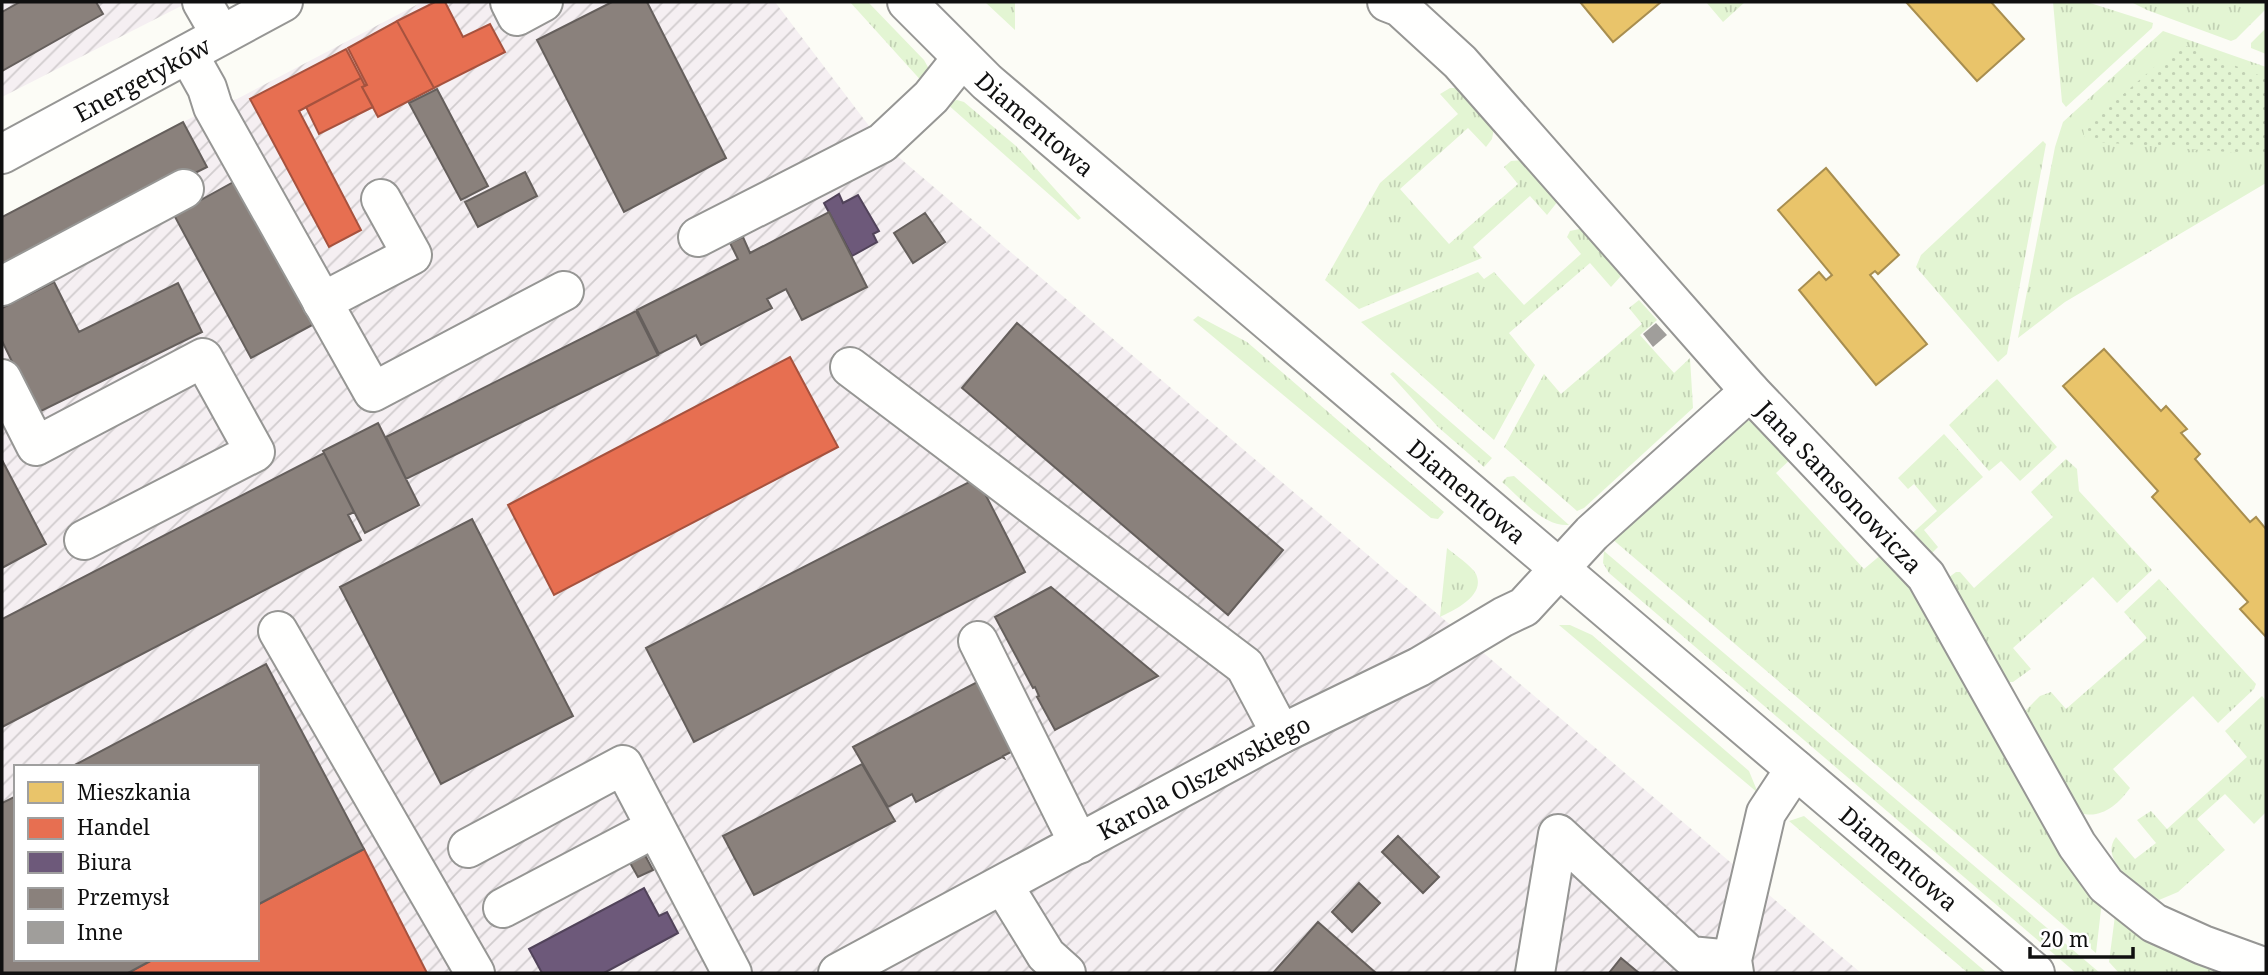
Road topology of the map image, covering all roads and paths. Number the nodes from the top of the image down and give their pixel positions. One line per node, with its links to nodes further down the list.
1 (202, 2): 7 (street)
2 (283, 2): 7 (street, Energetyków)
3 (510, 2): 4 (street)
4 (543, 2)
5 (907, 2): 9 (street, Diamentowa)
6 (1397, 4): 19 (street, Jana Samsonowicza)
7 (221, 35): 8 (street, Energetyków)
8 (188, 54): 10 (street, Energetyków); 16 (street)
9 (962, 58): 13 (street); 21 (street, Diamentowa)
10 (2, 154)
11 (184, 189): 14 (street)
12 (381, 199): 16 (street)
13 (698, 237)
14 (2, 286)
15 (564, 291): 16 (street)
16 (323, 302)
17 (850, 367): 24 (street)
18 (2, 379): 20 (street)
19 (1750, 391): 21 (street, Karola Olszewskiego); 32 (street, Jana Samsonowicza)
20 (84, 540)
21 (1559, 568): 24 (street, Karola Olszewskiego); 25 (street, Diamentowa)
22 (278, 631): 33 (street)
23 (978, 641): 27 (street)
24 (1281, 734): 27 (street, Karola Olszewskiego)
25 (1795, 769): 31 (street); 38 (street, Diamentowa)
26 (655, 828): 28 (street); 30 (street); 34 (street)
27 (1079, 844): 29 (street, Karola Olszewskiego)
28 (468, 848)
29 (1003, 885): 35 (street, Karola Olszewskiego); 36 (street)
30 (503, 908)
31 (1733, 967): 37 (street)
32 (2266, 968)
33 (475, 973)
34 (732, 973)
35 (838, 973)
36 (1066, 973)
37 (1535, 973)
38 (2035, 973)

